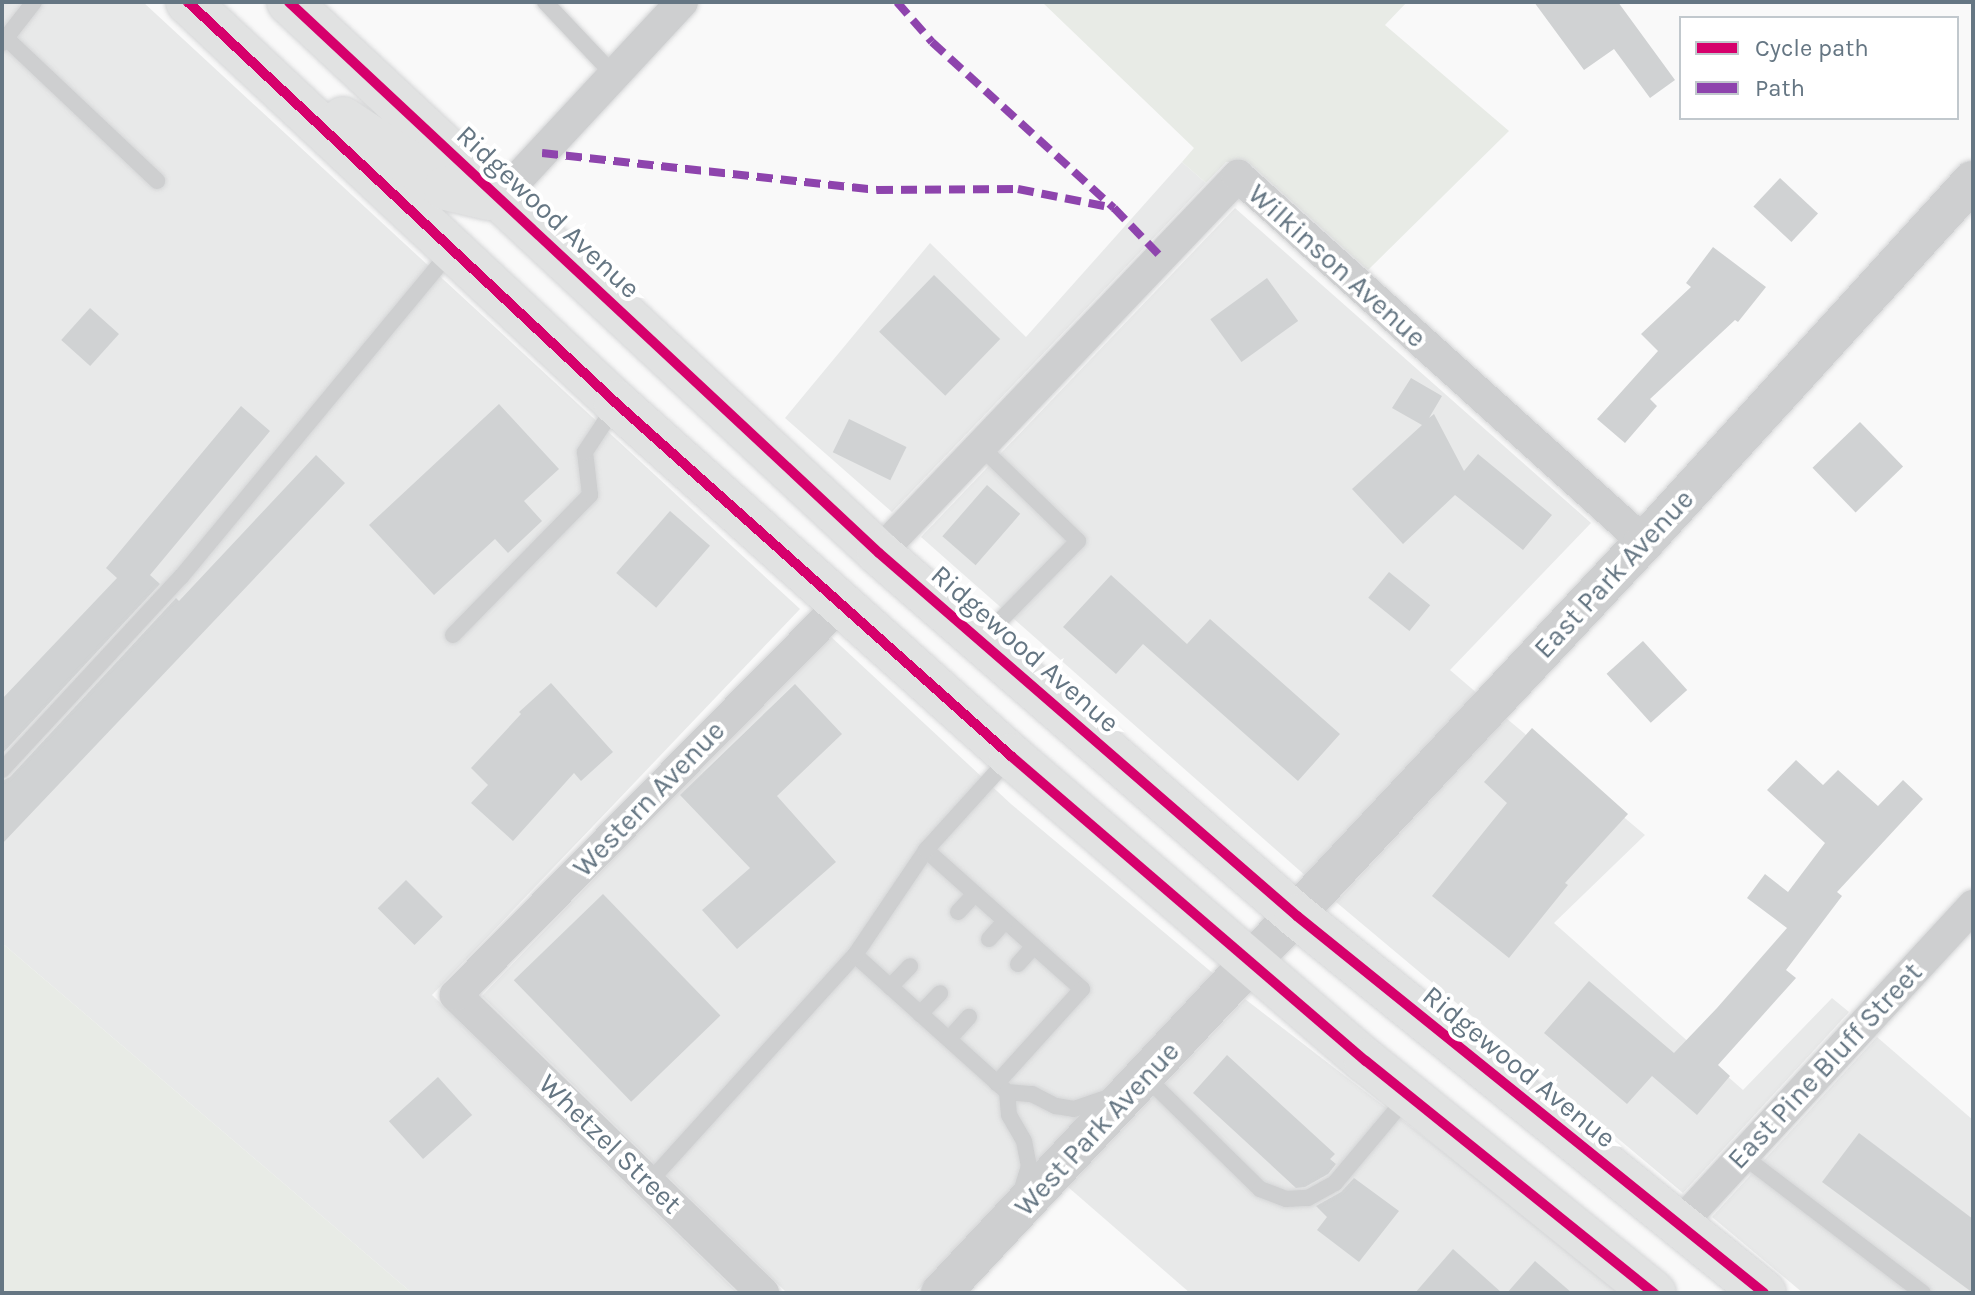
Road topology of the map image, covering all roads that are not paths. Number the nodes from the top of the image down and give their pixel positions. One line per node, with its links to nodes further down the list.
1 (34, 2): 6 (lane)
2 (188, 2): 8 (main road)
3 (289, 2): 11 (main road, Ridgewood Avenue)
4 (545, 2): 7 (lane)
5 (682, 2): 7 (street)
6 (4, 41): 9 (lane)
7 (614, 75): 11 (street)
8 (280, 89): 11 (main road); 12 (main road)
9 (157, 181)
10 (1973, 181): 15 (street, East Park Avenue)
11 (498, 200): 16 (main road, Ridgewood Avenue)
12 (451, 251): 13 (main road); 21 (lane)
13 (616, 403): 17 (main road); 18 (lane)
14 (981, 447): 15 (street, Wilkinson Avenue); 16 (street, Wilkinson Avenue); 19 (lane)
15 (1644, 542): 26 (street, East Park Avenue)
16 (879, 553): 19 (main road, Ridgewood Avenue)
17 (842, 603): 20 (main road); 36 (street, Western Avenue)
18 (453, 635)
19 (980, 641): 26 (main road, Ridgewood Avenue)
20 (1011, 756): 22 (lane); 32 (main road)
21 (2, 770)
22 (926, 850): 23 (lane); 30 (lane)
23 (975, 894): 25 (lane); 27 (lane)
24 (1973, 906): 43 (street, East Pine Bluff Street)
25 (958, 912)
26 (1297, 916): 32 (street, East Park Avenue); 46 (main road, Ridgewood Avenue)
27 (1005, 921): 28 (lane); 29 (lane)
28 (989, 939)
29 (1034, 946): 31 (lane); 41 (lane)
30 (855, 955): 34 (lane); 44 (lane)
31 (1018, 964)
32 (1252, 964): 40 (street, West Park Avenue); 42 (main road)
33 (910, 966): 34 (lane)
34 (890, 987): 37 (lane)
35 (940, 993): 37 (lane)
36 (456, 995): 44 (street, Whetzel Street)
37 (920, 1014): 39 (lane)
38 (969, 1017): 39 (lane)
39 (949, 1039): 41 (lane)
40 (1146, 1077): 41 (lane); 42 (lane); 45 (street, West Park Avenue)
41 (1002, 1088): 45 (lane)
42 (1408, 1096): 47 (main road)
43 (1743, 1156): 46 (street, East Pine Bluff Street); 51 (lane)
44 (649, 1182): 48 (street, Whetzel Street)
45 (1013, 1217): 49 (street, West Park Avenue)
46 (1677, 1227): 50 (main road, Ridgewood Avenue)
47 (1638, 1289)
48 (763, 1293)
49 (941, 1293)
50 (1764, 1293)
51 (1923, 1293)

